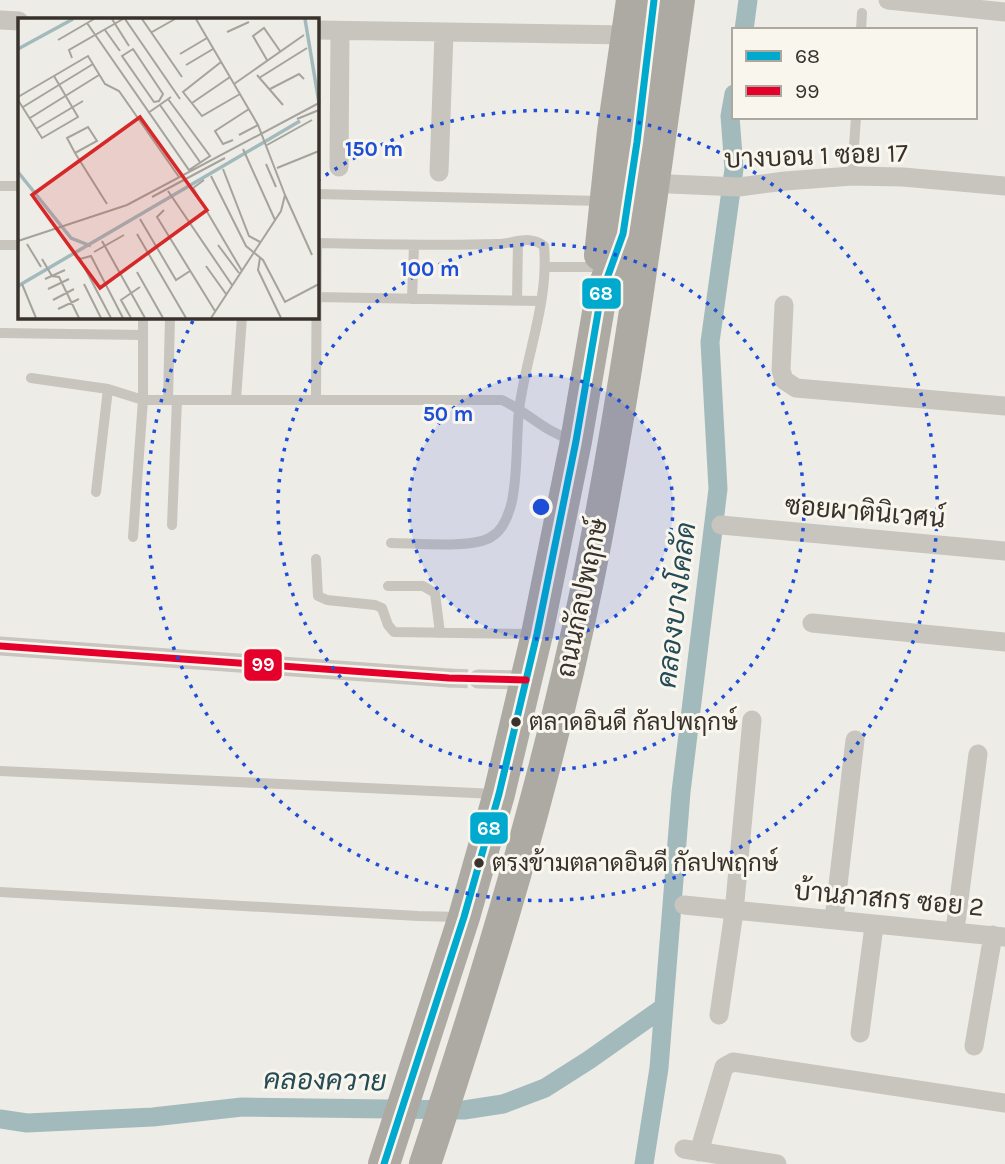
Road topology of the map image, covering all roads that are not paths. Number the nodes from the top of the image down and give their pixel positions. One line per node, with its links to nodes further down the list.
1 (632, 0): 14 (main road, ถนนกัลปพฤกษ์)
2 (654, 0): 31 (main road, ถนนกัลปพฤกษ์)
3 (679, 0): 37 (main road, ถนนกัลปพฤกษ์)
4 (697, 0): 19 (main road, ถนนกัลปพฤกษ์)
5 (888, 0): 6 (street)
6 (1005, 12)
7 (862, 13): 10 (lane)
8 (0, 20): 9 (street)
9 (18, 21)
10 (861, 28)
11 (318, 30): 12 (street)
12 (340, 31): 13 (street); 16 (street)
13 (443, 33): 14 (street); 17 (street)
14 (627, 36): 24 (main road, ถนนกัลปพฤกษ์)
15 (856, 119): 18 (lane)
16 (339, 167)
17 (439, 172)
18 (852, 176): 19 (street, บางบอน 1 ซอย 17); 22 (street, บางบอน 1 ซอย 17)
19 (670, 184): 37 (main road, ถนนกัลปพฤกษ์)
20 (0, 186): 21 (lane)
21 (18, 186)
22 (1005, 186)
23 (318, 194): 24 (lane)
24 (605, 201): 31 (main road, ถนนกัลปพฤกษ์)
25 (518, 241): 29 (lane); 30 (lane); 34 (lane)
26 (318, 243): 29 (lane)
27 (0, 245): 28 (lane)
28 (18, 245)
29 (414, 245): 33 (lane)
30 (546, 267): 31 (lane); 35 (lane)
31 (600, 281): 52 (main road, ถนนกัลปพฤกษ์)
32 (318, 297): 33 (lane)
33 (412, 299): 34 (lane)
34 (517, 300): 35 (lane)
35 (541, 301): 51 (lane)
36 (785, 305): 50 (street)
37 (635, 308): 87 (main road, ถนนกัลปพฤกษ์)
38 (144, 318): 43 (lane)
39 (170, 318): 49 (lane)
40 (242, 318): 46 (lane)
41 (317, 318): 47 (lane)
42 (0, 333): 43 (lane)
43 (143, 335): 48 (lane)
44 (31, 377): 45 (lane)
45 (108, 389): 48 (lane); 53 (lane)
46 (236, 399): 47 (lane); 49 (lane)
47 (316, 399): 51 (lane)
48 (143, 400): 49 (lane); 56 (lane)
49 (172, 400): 54 (lane)
50 (1005, 406)
51 (519, 408): 52 (lane); 57 (lane)
52 (576, 441): 63 (main road, ถนนกัลปพฤกษ์)
53 (96, 492)
54 (172, 525)
55 (721, 525): 58 (street, ซอยผาตินิเวศน์)
56 (133, 537)
57 (391, 543)
58 (1005, 551)
59 (316, 559): 62 (lane)
60 (387, 586): 62 (lane)
61 (811, 623): 64 (street)
62 (440, 633): 63 (lane)
63 (537, 634): 68 (main road, ถนนกัลปพฤกษ์)
64 (1005, 642)
65 (0, 646): 66 (street)
66 (449, 678)
67 (478, 679): 68 (street)
68 (526, 680): 73 (main road, ถนนกัลปพฤกษ์)
69 (752, 720): 76 (street)
70 (855, 740): 78 (street)
71 (978, 754): 80 (street)
72 (0, 771): 73 (lane)
73 (499, 794): 77 (main road, ถนนกัลปพฤกษ์)
74 (0, 892): 77 (lane)
75 (684, 905): 76 (street, บ้านภาสกร ซอย 2)
76 (734, 912): 78 (street, บ้านภาสกร ซอย 2); 82 (street)
77 (464, 916): 86 (main road, ถนนกัลปพฤกษ์)
78 (834, 919): 79 (street, บ้านภาสกร ซอย 2)
79 (874, 926): 80 (street, บ้านภาสกร ซอย 2); 83 (street)
80 (955, 930): 81 (street, บ้านภาสกร ซอย 2)
81 (999, 936): 84 (street)
82 (719, 1015)
83 (860, 1033)
84 (974, 1046)
85 (1005, 1103): 88 (street)
86 (384, 1164)
87 (425, 1164)
88 (777, 1164)

